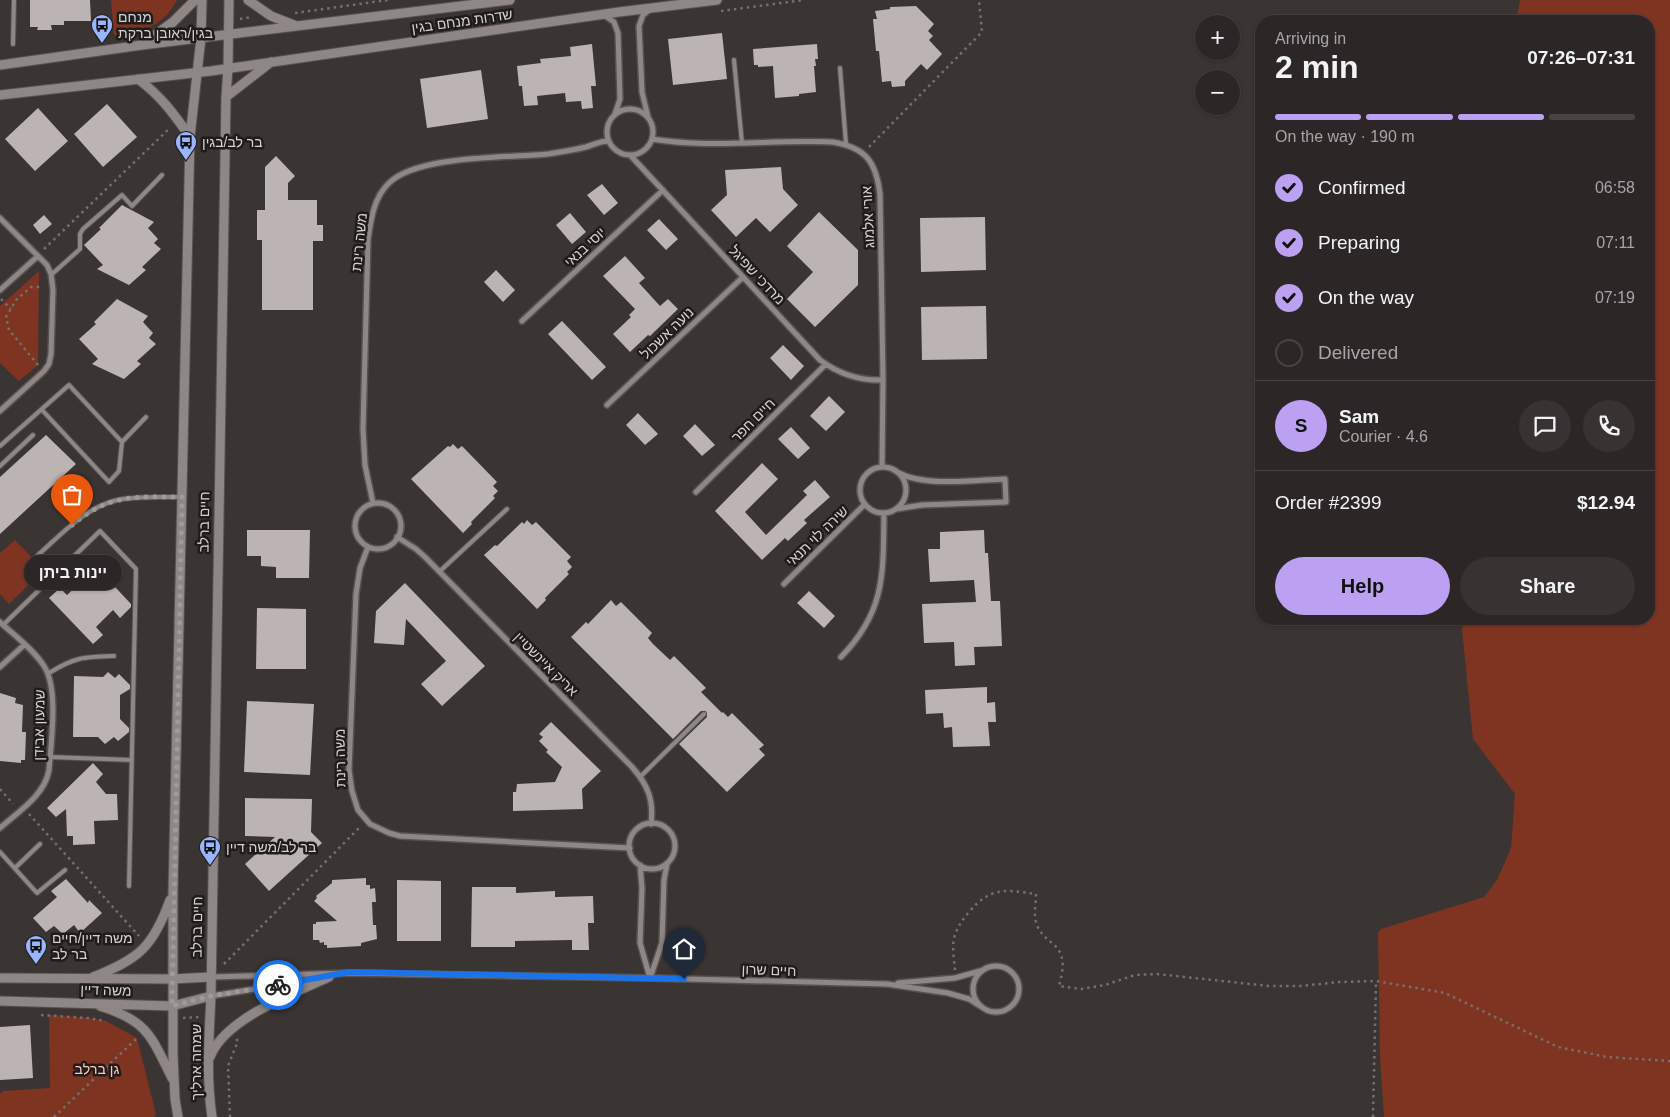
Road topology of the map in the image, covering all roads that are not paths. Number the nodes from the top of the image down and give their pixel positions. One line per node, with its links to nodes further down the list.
1 (14, 0): 13 (lane)
2 (195, 0): 14 (street)
3 (202, 0): 12 (street, חיים ברלב)
4 (229, 0): 11 (street, חיים ברלב)
5 (510, 0): 10 (street, שדרות מנחם בגין)
6 (717, 0): 8 (street, שדרות מנחם בגין)
7 (248, 4): 10 (street)
8 (652, 8): 9 (street, שדרות מנחם בגין); 25 (street)
9 (599, 15): 16 (street, שדרות מנחם בגין); 24 (street)
10 (296, 26): 11 (street, שדרות מנחם בגין)
11 (229, 34): 12 (street, שדרות מנחם בגין); 18 (street, חיים ברלב)
12 (201, 38): 14 (street, שדרות מנחם בגין); 20 (street, חיים ברלב)
13 (13, 44)
14 (142, 45): 17 (street, שדרות מנחם בגין)
15 (734, 60): 29 (lane)
16 (271, 62): 18 (street, שדרות מנחם בגין); 23 (street)
17 (0, 65)
18 (228, 68): 20 (street, שדרות מנחם בגין); 23 (street, חיים ברלב)
19 (840, 68): 30 (lane)
20 (198, 72): 21 (street, שדרות מנחם בגין); 26 (street, חיים ברלב)
21 (138, 79): 22 (street, שדרות מנחם בגין); 26 (street)
22 (0, 95)
23 (226, 98): 87 (street, חיים ברלב)
24 (615, 114): 25 (street); 28 (street)
25 (648, 118): 27 (street)
26 (190, 137): 53 (street, חיים ברלב)
27 (652, 139): 29 (street); 31 (street)
28 (608, 141): 31 (street); 54 (street, משה רינת)
29 (742, 143): 30 (street)
30 (846, 144): 41 (street, אורי אלמוג)
31 (631, 156): 33 (street, מרדכי שפיגל)
32 (162, 175): 36 (lane)
33 (662, 190): 37 (street, מרדכי שפיגל); 39 (street, יוסי בנאי)
34 (0, 218): 35 (street)
35 (38, 256): 36 (street); 38 (street)
36 (51, 275): 44 (street)
37 (743, 277): 40 (street, מרדכי שפיגל); 42 (street, נועה אשכול)
38 (0, 290)
39 (522, 321)
40 (826, 364): 41 (street, מרדכי שפיגל); 52 (street, חיים חפר)
41 (883, 380): 50 (street, אורי אלמוג)
42 (608, 405)
43 (42, 410): 47 (lane); 47 (lane); 48 (lane)
44 (0, 412)
45 (146, 417): 47 (lane)
46 (33, 435): 49 (lane)
47 (122, 442)
48 (0, 446)
49 (0, 466)
50 (882, 467): 51 (street); 55 (street)
51 (899, 473): 57 (street); 57 (street)
52 (696, 492)
53 (182, 497): 61 (lane); 84 (street, חיים ברלב)
54 (373, 503): 59 (street); 60 (street)
55 (865, 504): 58 (street); 63 (street, שירה לוי תנאי)
56 (507, 509): 62 (lane)
57 (896, 509): 58 (street)
58 (884, 513): 67 (street)
59 (397, 537): 60 (street); 62 (street, אריק איינשטיין)
60 (368, 547): 77 (street, משה רינת)
61 (38, 555)
62 (439, 572): 73 (street, אריק איינשטיין)
63 (784, 584)
64 (2, 623): 65 (street, שמעון אבידן); 72 (lane)
65 (24, 645): 68 (street); 69 (street, שמעון אבידן)
66 (114, 656): 69 (lane)
67 (841, 657)
68 (0, 667)
69 (48, 673): 71 (street, שמעון אבידן)
70 (704, 714): 73 (lane)
71 (50, 757): 72 (lane); 75 (street, שמעון אבידן)
72 (132, 760): 83 (lane)
73 (640, 777): 74 (street, אריק איינשטיין)
74 (651, 824): 77 (street); 79 (street)
75 (0, 828)
76 (40, 844): 81 (lane)
77 (630, 848): 80 (street)
78 (0, 852): 81 (lane)
79 (667, 864): 80 (street); 90 (street)
80 (640, 865): 90 (street)
81 (15, 868): 82 (lane)
82 (65, 870)
83 (129, 886)
84 (173, 893): 91 (street); 92 (street, חיים ברלב)
85 (984, 969): 93 (street, חיים שרון); 98 (street); 98 (street)
86 (349, 972): 87 (street, חיים שרון); 88 (street, חיים שרון); 90 (street, חיים שרון)
87 (210, 977): 92 (street, משה דיין); 94 (street, שמחה ארליך)
88 (329, 977): 94 (street, חיים שרון); 100 (street)
89 (0, 978): 91 (street, משה דיין)
90 (650, 978): 93 (street, חיים שרון)
91 (89, 979): 92 (street, משה דיין)
92 (172, 979): 97 (street, שמחה ארליך)
93 (887, 984): 98 (street, חיים שרון)
94 (211, 996): 97 (street, משה דיין); 100 (street, שמחה ארליך)
95 (0, 1001): 96 (street, משה דיין)
96 (88, 1003): 97 (street, משה דיין); 99 (street)
97 (172, 1006): 99 (street, שמחה ארליך)
98 (980, 1006)
99 (174, 1080): 101 (street, שמחה ארליך)
100 (208, 1090): 102 (street, שמחה ארליך)
101 (178, 1117)
102 (212, 1117)

